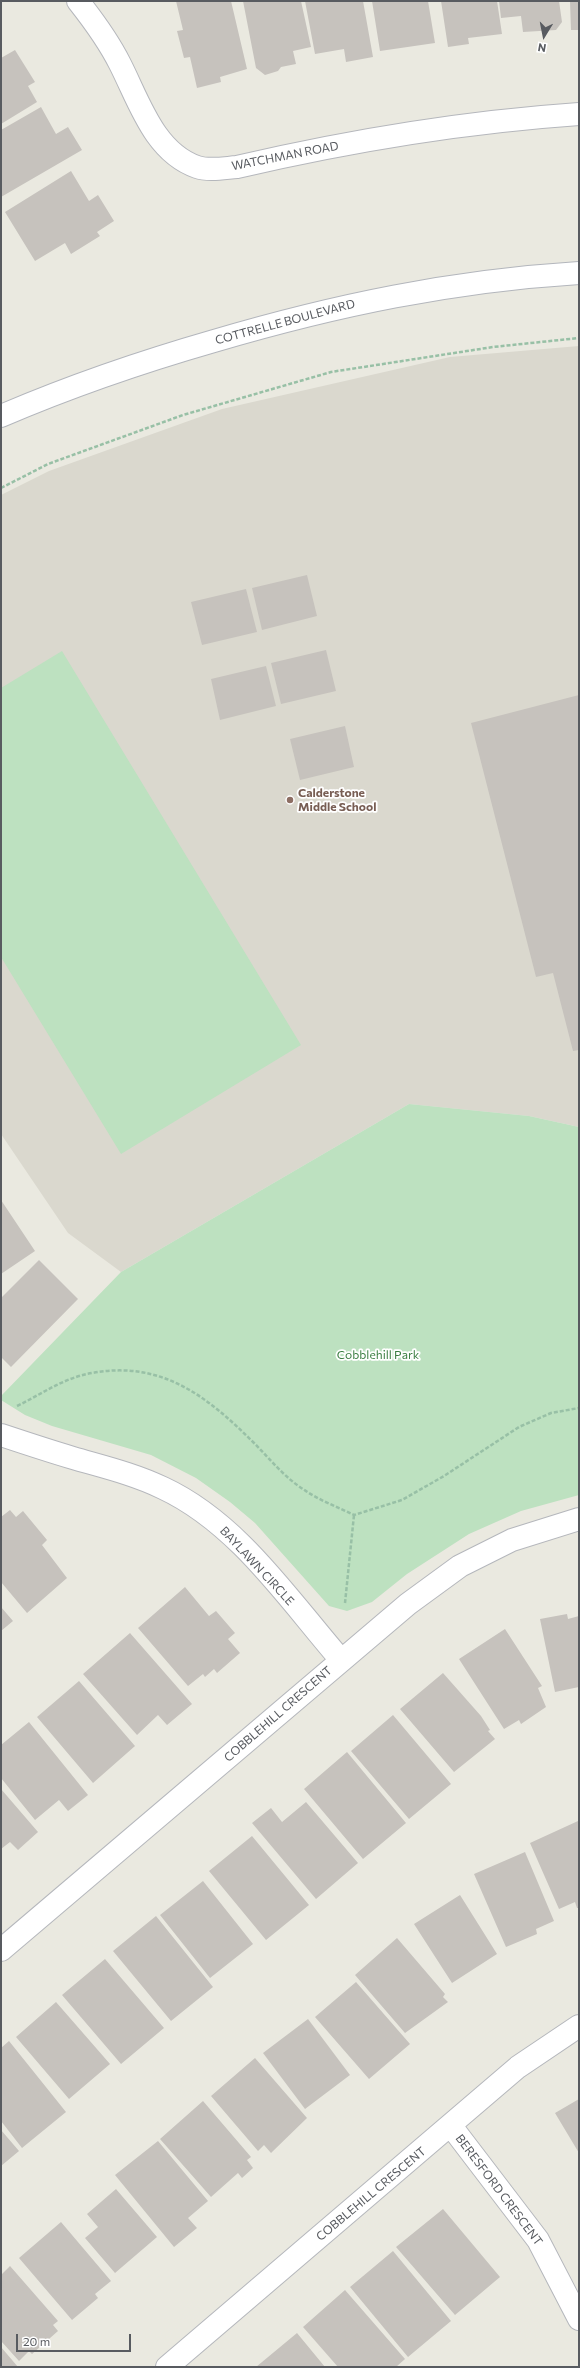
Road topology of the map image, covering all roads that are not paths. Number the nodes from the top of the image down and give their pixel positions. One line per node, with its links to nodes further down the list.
1 (78, 1): 2 (street, WATCHMAN ROAD)
2 (579, 114)
3 (579, 273): 4 (street, COTTRELLE BOULEVARD)
4 (1, 416)
5 (1, 1435): 7 (street, BAYLAWN CIRCLE)
6 (579, 1519): 7 (street, COBBLEHILL CRESCENT)
7 (341, 1660): 8 (street, COBBLEHILL CRESCENT)
8 (1, 1950)
9 (579, 2026): 10 (street, COBBLEHILL CRESCENT)
10 (451, 2126): 11 (street, BERESFORD CRESCENT); 12 (street, COBBLEHILL CRESCENT)
11 (579, 2319)
12 (167, 2367)

